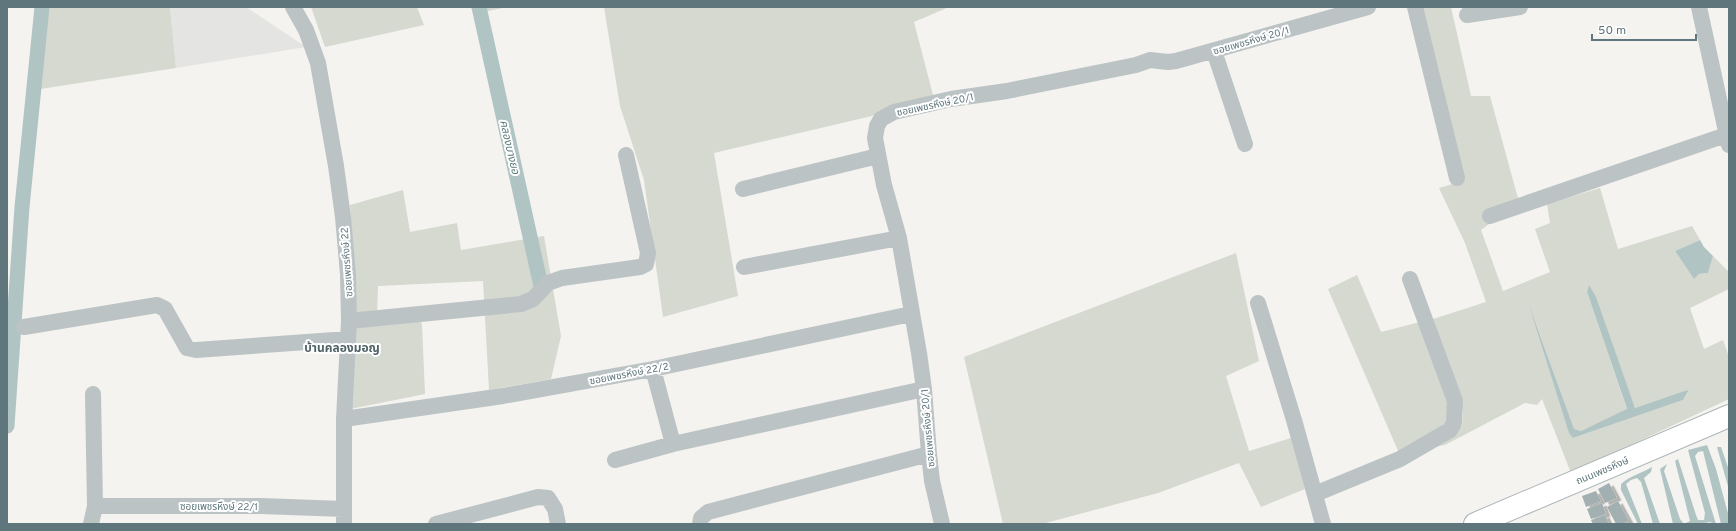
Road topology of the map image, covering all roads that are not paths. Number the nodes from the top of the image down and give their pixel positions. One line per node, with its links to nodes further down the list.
1 (293, 7): 20 (street, ซอยเพชรหึงษ์ 22)
2 (1368, 7): 7 (street, ซอยเพชรหึงษ์ 20/1)
3 (1415, 7): 12 (street)
4 (1520, 7): 6 (street)
5 (1699, 7): 8 (street)
6 (1467, 15)
7 (1214, 51): 9 (street); 11 (street, ซอยเพชรหึงษ์ 20/1)
8 (1728, 140): 14 (street)
9 (1245, 144)
10 (626, 155): 20 (street)
11 (878, 156): 13 (street); 15 (street, ซอยเพชรหึงษ์ 20/1)
12 (1457, 178)
13 (743, 189)
14 (1490, 216)
15 (899, 238): 16 (street); 19 (street, ซอยเพชรหึงษ์ 20/1)
16 (744, 267)
17 (1410, 279): 31 (street)
18 (1258, 303): 31 (street)
19 (911, 314): 23 (street, ซอยเพชรหึงษ์ 22/2); 24 (street, ซอยเพชรหึงษ์ 20/1)
20 (349, 321): 22 (street, ซอยเพชรหึงษ์ 22)
21 (24, 327): 22 (street)
22 (348, 339): 27 (street, ซอยเพชรหึงษ์ 22)
23 (653, 369): 27 (street, ซอยเพชรหึงษ์ 22/2); 28 (street)
24 (924, 389): 28 (street); 29 (street, ซอยเพชรหึงษ์ 20/1)
25 (93, 394): 32 (street)
26 (1729, 416): 40 (main road, ถนนเพชรหึงษ์)
27 (344, 419): 33 (street, ซอยเพชรหึงษ์ 22)
28 (672, 444): 30 (street)
29 (929, 454): 37 (street); 38 (street, ซอยเพชรหึงษ์ 20/1)
30 (616, 460)
31 (1315, 494): 39 (street)
32 (95, 506): 33 (street, ซอยเพชรหึงษ์ 22/1); 34 (street)
33 (344, 516)
34 (91, 524)
35 (436, 524): 36 (street)
36 (558, 524)
37 (700, 524)
38 (942, 524)
39 (1323, 524)
40 (1475, 524)

